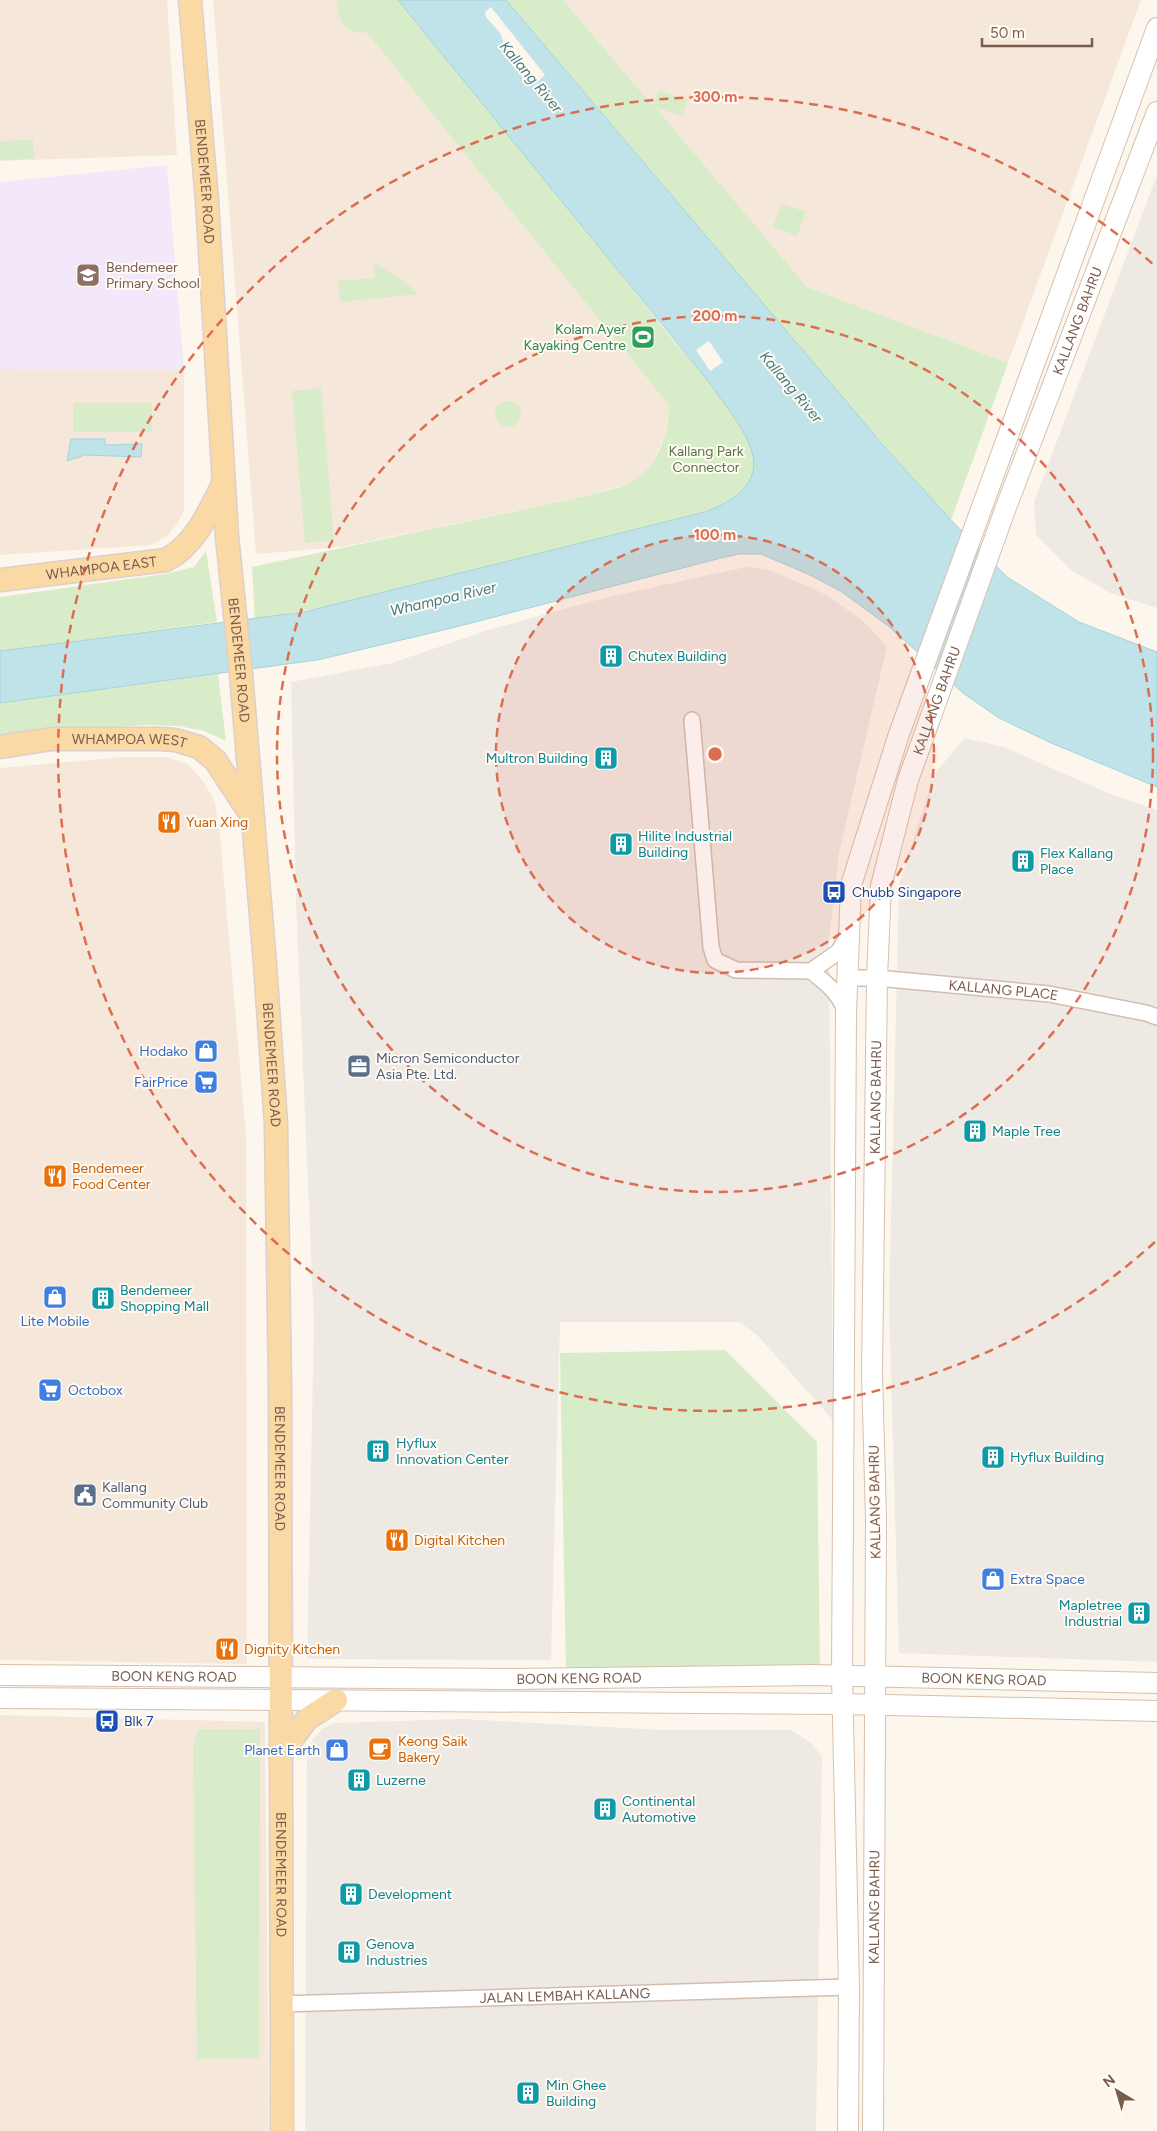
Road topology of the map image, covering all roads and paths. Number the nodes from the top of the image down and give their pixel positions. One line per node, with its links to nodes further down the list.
1 (190, 0): 4 (main road, BENDEMEER ROAD)
2 (1157, 28): 9 (main road, KALLANG BAHRU)
3 (1157, 112): 12 (main road, KALLANG BAHRU)
4 (223, 483): 5 (main road, WHAMPOA EAST); 8 (main road, BENDEMEER ROAD)
5 (0, 580)
6 (692, 720): 10 (street)
7 (0, 747): 8 (main road, WHAMPOA WEST)
8 (252, 817): 19 (main road, BENDEMEER ROAD)
9 (850, 932): 10 (street); 11 (main road, KALLANG BAHRU)
10 (811, 971): 13 (street, KALLANG BAHRU)
11 (848, 978): 12 (street, KALLANG PLACE); 13 (main road, KALLANG BAHRU)
12 (877, 978): 14 (street, KALLANG PLACE); 17 (main road, KALLANG BAHRU)
13 (846, 1013): 16 (main road, KALLANG BAHRU)
14 (1157, 1017)
15 (0, 1675): 19 (main road, BOON KENG ROAD)
16 (842, 1676): 17 (main road, BOON KENG ROAD); 19 (main road, BOON KENG ROAD); 22 (main road, KALLANG BAHRU)
17 (875, 1676): 18 (main road, BOON KENG ROAD); 23 (main road, KALLANG BAHRU)
18 (1157, 1683)
19 (281, 1688): 20 (main road, BOON KENG ROAD); 21 (main road, BOON KENG ROAD); 25 (main road, BENDEMEER ROAD)
20 (0, 1698)
21 (336, 1700): 22 (main road, BOON KENG ROAD); 25 (main road)
22 (843, 1704): 23 (main road, BOON KENG ROAD); 26 (main road, KALLANG BAHRU)
23 (875, 1705): 24 (main road, BOON KENG ROAD); 30 (main road, KALLANG BAHRU)
24 (1157, 1710)
25 (280, 1755): 27 (main road, BENDEMEER ROAD)
26 (849, 1987): 27 (street, JALAN LEMBAH KALLANG); 29 (main road, KALLANG BAHRU)
27 (281, 2004): 28 (main road, BENDEMEER ROAD)
28 (282, 2131)
29 (848, 2131)
30 (873, 2131)

